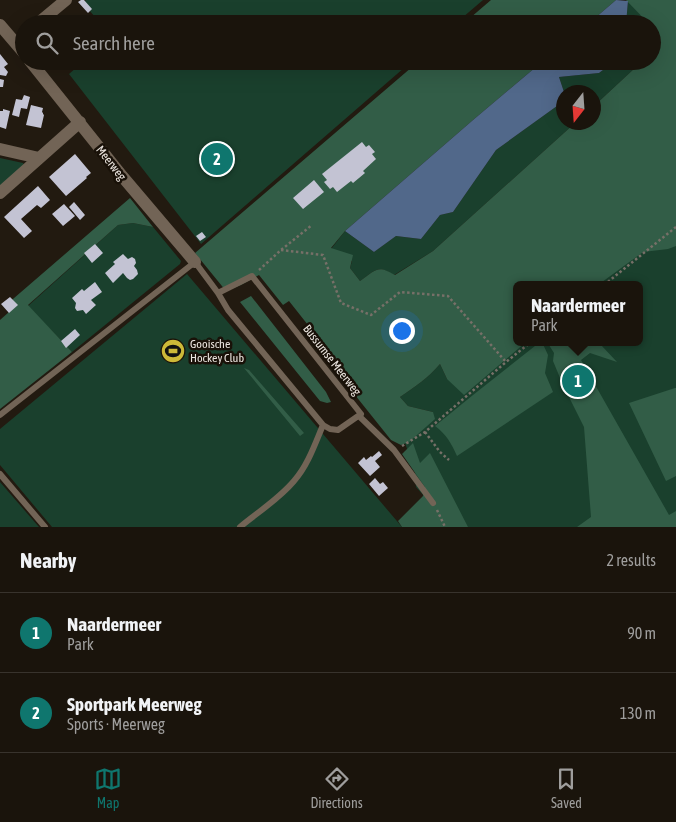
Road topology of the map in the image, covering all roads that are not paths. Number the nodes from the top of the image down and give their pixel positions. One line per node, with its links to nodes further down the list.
1 (66, 0): 2 (street)
2 (48, 15)
3 (0, 25): 4 (street)
4 (15, 35)
5 (37, 70): 6 (street, Meerweg)
6 (80, 122): 8 (street); 10 (street, Meerweg)
7 (0, 149): 8 (street)
8 (39, 158): 9 (street)
9 (0, 193)
10 (195, 262): 11 (lane); 12 (lane)
11 (218, 293): 13 (lane, Bussumse Meerweg); 14 (lane)
12 (0, 415)
13 (359, 416): 14 (lane, Bussumse Meerweg); 16 (lane)
14 (323, 425): 18 (lane)
15 (0, 474): 17 (lane)
16 (433, 502)
17 (45, 527)
18 (240, 527)

